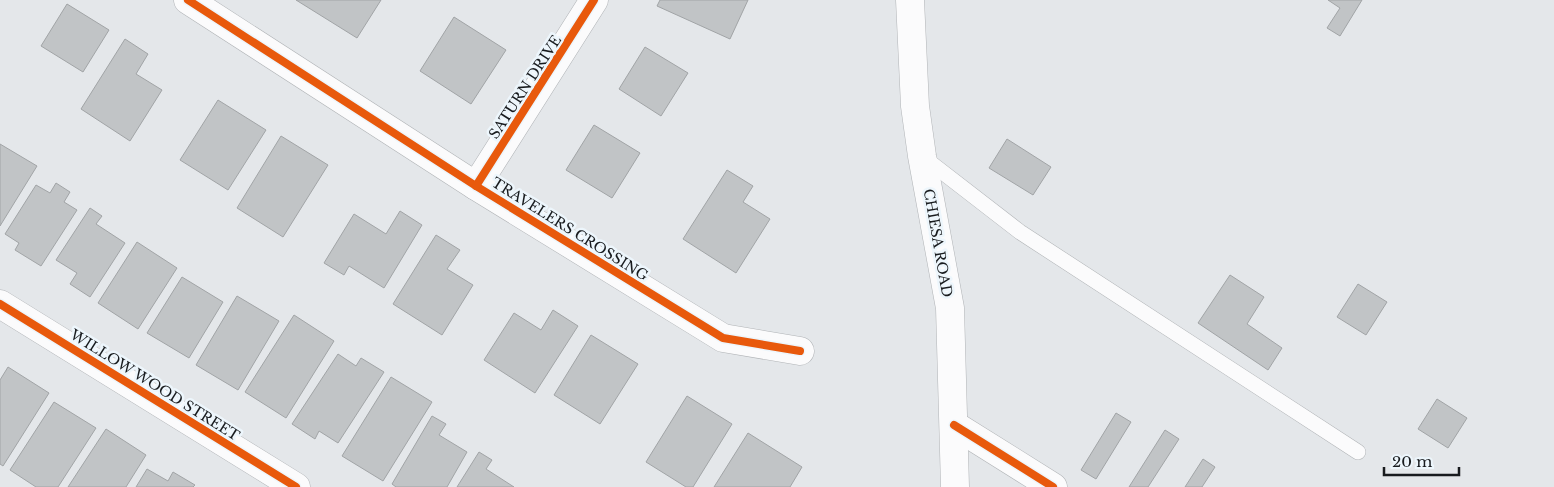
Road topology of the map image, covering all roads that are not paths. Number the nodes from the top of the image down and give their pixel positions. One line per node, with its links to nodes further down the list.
1 (594, 0): 5 (street, SATURN DRIVE)
2 (910, 0): 4 (street, CHIESA ROAD)
3 (199, 3): 5 (street, TRAVELERS CROSSING)
4 (922, 156): 8 (street, CHIESA ROAD); 9 (lane)
5 (476, 186): 7 (street, TRAVELERS CROSSING)
6 (0, 304): 10 (street, WILLOW WOOD STREET)
7 (800, 350)
8 (954, 425): 11 (street, CHIESA ROAD); 12 (street)
9 (1358, 452)
10 (296, 487)
11 (955, 487)
12 (1053, 487)

